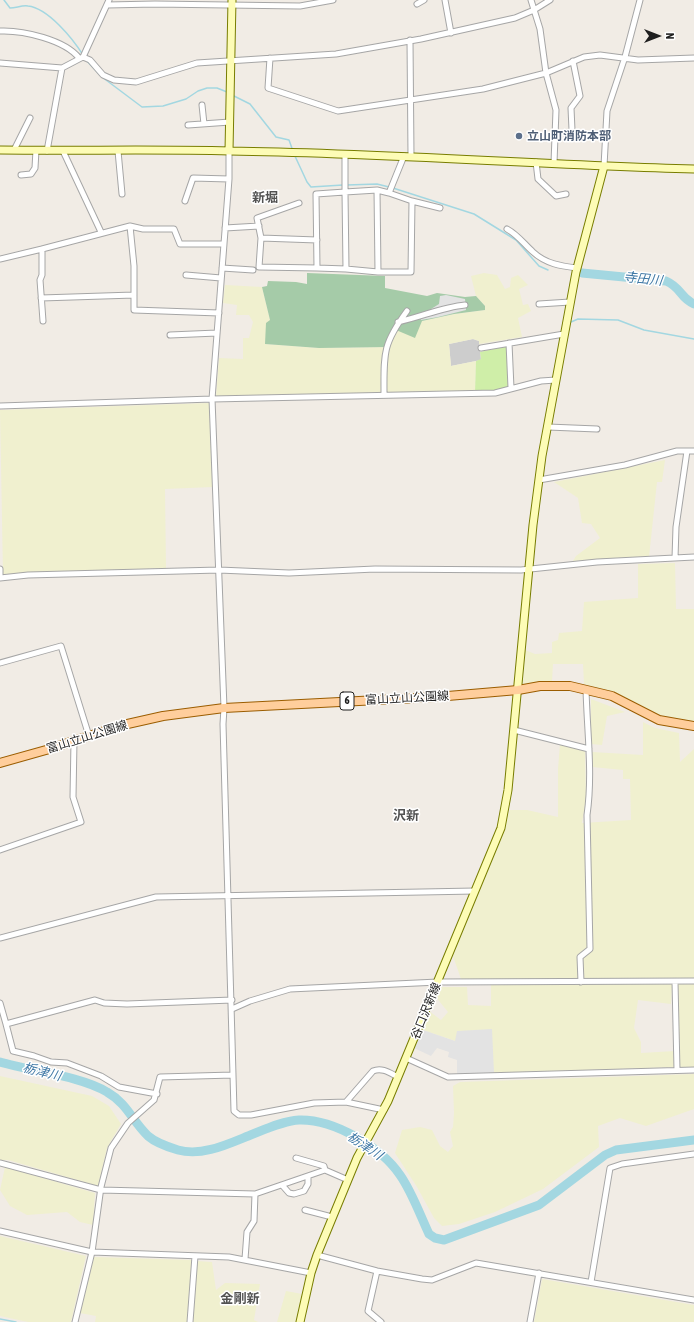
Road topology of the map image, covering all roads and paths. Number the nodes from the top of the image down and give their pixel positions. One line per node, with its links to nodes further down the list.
1 (333, 0): 8 (street)
2 (424, 0): 9 (street)
3 (445, 0): 12 (street)
4 (531, 0): 10 (street)
5 (550, 0): 10 (street)
6 (640, 0): 16 (street)
7 (108, 3): 8 (street); 14 (street)
8 (232, 3): 18 (street)
9 (417, 4)
10 (534, 10): 12 (street); 22 (street)
11 (0, 31): 14 (street)
12 (451, 33): 13 (street)
13 (410, 40): 15 (street); 23 (street)
14 (81, 58): 18 (street); 21 (street)
15 (270, 58): 18 (street); 23 (street)
16 (625, 58): 17 (street); 19 (street); 41 (street)
17 (694, 58)
18 (231, 60): 26 (street)
19 (573, 61): 22 (street); 29 (street)
20 (0, 63): 21 (street)
21 (62, 68): 33 (street)
22 (546, 72): 23 (street); 40 (street)
23 (410, 101): 38 (street)
24 (202, 104): 27 (street)
25 (30, 118): 31 (street)
26 (230, 122): 27 (street); 36 (street)
27 (204, 124): 28 (street)
28 (188, 125)
29 (572, 130)
30 (0, 150): 31 (street)
31 (14, 150): 32 (street)
32 (36, 150): 33 (street); 43 (street)
33 (47, 151): 34 (street)
34 (63, 151): 35 (street); 58 (street)
35 (118, 151): 36 (street); 48 (street)
36 (230, 151): 37 (street); 44 (street)
37 (345, 154): 38 (street); 46 (street)
38 (408, 156): 39 (street); 47 (street)
39 (536, 162): 40 (street); 49 (street)
40 (554, 163): 41 (street)
41 (604, 166): 42 (street); 66 (street, 谷口沢新線)
42 (694, 169)
43 (21, 175)
44 (229, 179): 50 (street); 56 (street)
45 (377, 190): 46 (street); 47 (street); 69 (street)
46 (345, 192): 60 (street); 67 (street)
47 (389, 193): 51 (street)
48 (122, 194)
49 (566, 194)
50 (185, 201)
51 (412, 201): 53 (street); 69 (street)
52 (299, 203): 55 (street)
53 (440, 208)
54 (130, 226): 58 (street); 61 (street); 72 (street)
55 (259, 226): 56 (street); 59 (street)
56 (225, 228): 61 (street)
57 (507, 229): 66 (street)
58 (101, 232): 62 (street)
59 (260, 238): 60 (street); 65 (street)
60 (317, 240): 65 (street)
61 (224, 244): 64 (street)
62 (42, 249): 63 (street); 73 (street)
63 (0, 259)
64 (222, 268): 68 (street); 71 (street)
65 (317, 268): 67 (street)
66 (578, 268): 74 (street, 谷口沢新線)
67 (346, 269): 69 (street)
68 (253, 270)
69 (378, 272)
70 (186, 275): 71 (street)
71 (221, 278): 78 (street)
72 (134, 295): 73 (street); 78 (street)
73 (41, 298): 79 (street)
74 (570, 302): 75 (street); 82 (street, 谷口沢新線)
75 (539, 304)
76 (465, 305): 80 (street)
77 (407, 311): 80 (street)
78 (219, 313): 81 (street)
79 (43, 321)
80 (398, 322): 88 (street)
81 (217, 334): 83 (street); 89 (street)
82 (564, 334): 84 (street); 86 (street, 谷口沢新線)
83 (170, 335)
84 (509, 343): 85 (street); 87 (street)
85 (481, 348)
86 (556, 380): 87 (street); 91 (street, 谷口沢新線)
87 (511, 388): 88 (street)
88 (384, 395): 89 (street)
89 (212, 399): 90 (street); 100 (street)
90 (0, 406)
91 (548, 427): 92 (street); 95 (street, 谷口沢新線)
92 (597, 429)
93 (687, 451): 94 (street); 95 (street); 97 (street)
94 (694, 451)
95 (539, 480): 99 (street, 谷口沢新線)
96 (694, 557): 97 (street)
97 (675, 558): 99 (street)
98 (0, 569): 101 (street)
99 (529, 569): 100 (street); 104 (street, 谷口沢新線)
100 (219, 570): 101 (street); 105 (street)
101 (0, 578)
102 (0, 663): 108 (street)
103 (586, 689): 104 (main road, 富山立山公園線 / 6); 106 (main road, 富山立山公園線 / 6); 110 (street)
104 (518, 690): 105 (main road, 富山立山公園線 / 6); 107 (street, 谷口沢新線)
105 (224, 708): 108 (main road, 富山立山公園線 / 6); 114 (street)
106 (694, 726)
107 (514, 730): 110 (street); 113 (street, 谷口沢新線)
108 (89, 736): 109 (main road, 富山立山公園線 / 6)
109 (74, 741): 111 (main road, 富山立山公園線 / 6); 112 (street)
110 (590, 748): 117 (street)
111 (0, 763)
112 (0, 850)
113 (474, 891): 114 (street); 116 (street, 谷口沢新線)
114 (228, 895): 115 (street); 120 (street)
115 (0, 938)
116 (438, 982): 117 (street); 122 (street); 124 (street, 谷口沢新線)
117 (581, 982): 118 (street)
118 (675, 982): 119 (street); 125 (street)
119 (694, 982)
120 (232, 1000): 122 (street); 123 (street)
121 (0, 1003): 123 (street)
122 (232, 1009): 127 (street)
123 (6, 1024): 129 (street)
124 (406, 1058): 125 (street); 128 (street, 谷口沢新線)
125 (677, 1070): 126 (street)
126 (694, 1070)
127 (233, 1075): 129 (street); 130 (street)
128 (398, 1077): 130 (street); 131 (street, 谷口沢新線)
129 (157, 1094): 139 (street)
130 (346, 1102): 131 (street)
131 (384, 1110): 137 (street, 谷口沢新線)
132 (694, 1154): 151 (street)
133 (296, 1158): 135 (street)
134 (0, 1163): 139 (street)
135 (325, 1170): 136 (street); 137 (street)
136 (308, 1176): 138 (street); 138 (street)
137 (348, 1180): 142 (street, 谷口沢新線)
138 (282, 1185): 140 (street)
139 (101, 1190): 140 (street); 144 (street)
140 (255, 1194): 147 (street)
141 (305, 1210): 142 (street)
142 (332, 1217): 145 (street, 谷口沢新線)
143 (0, 1231): 144 (street)
144 (92, 1252): 146 (street); 153 (street)
145 (317, 1255): 148 (street); 149 (street, 谷口沢新線)
146 (195, 1256): 147 (street); 154 (street)
147 (245, 1259): 149 (street)
148 (377, 1271): 150 (street); 156 (street)
149 (311, 1273): 155 (street, 谷口沢新線)
150 (539, 1273): 151 (street); 157 (street)
151 (591, 1282): 152 (street)
152 (694, 1300)
153 (75, 1322)
154 (190, 1322)
155 (300, 1322)
156 (382, 1322)
157 (530, 1322)

